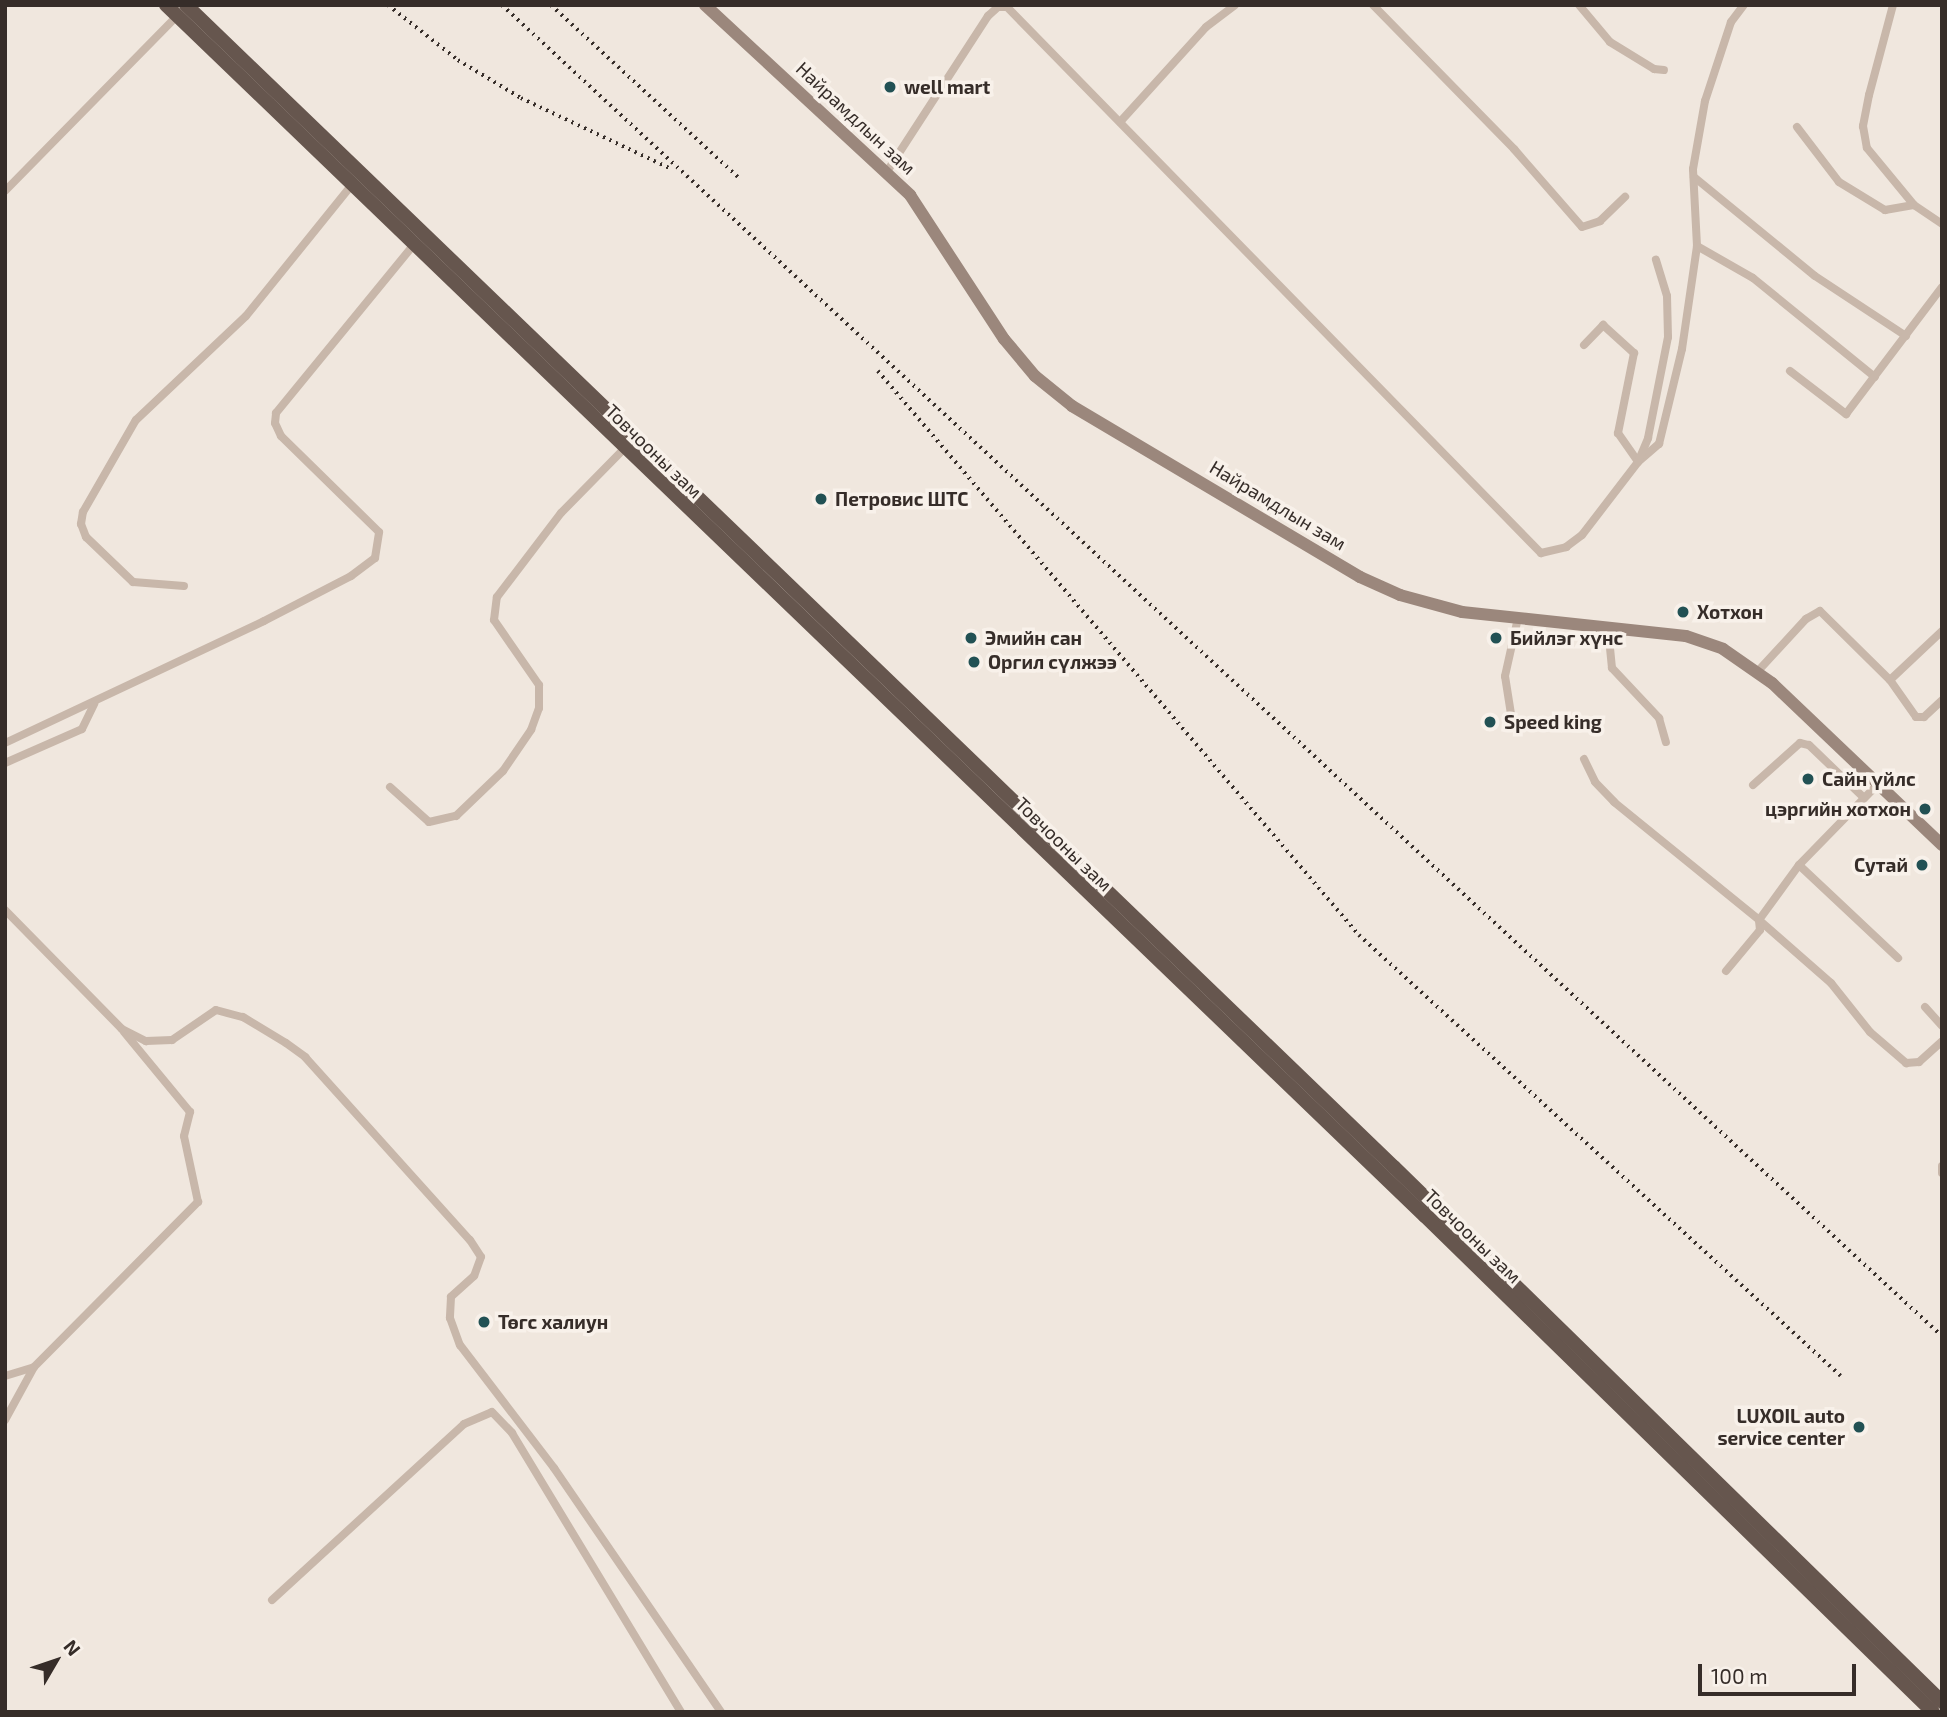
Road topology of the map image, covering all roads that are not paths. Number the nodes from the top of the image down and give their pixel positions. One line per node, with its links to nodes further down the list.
1 (166, 5): 8 (highway, Товчооны зам)
2 (705, 5): 12 (main road, Найрамдлын зам)
3 (1235, 5): 10 (street)
4 (1579, 5): 9 (street)
5 (1744, 5): 13 (street)
6 (1893, 5): 17 (street)
7 (1375, 6): 16 (street)
8 (182, 11): 14 (highway, Товчооны зам); 15 (street); 19 (highway, Товчооны зам)
9 (1664, 70)
10 (1120, 122): 12 (street); 28 (street)
11 (1797, 127): 17 (street)
12 (888, 170): 30 (main road, Найрамдлын зам)
13 (1695, 177): 20 (street); 23 (street)
14 (351, 186): 19 (highway, Товчооны зам); 29 (street)
15 (5, 191)
16 (1625, 197)
17 (1914, 205): 18 (street)
18 (1942, 224)
19 (417, 240): 27 (highway, Товчооны зам); 36 (street); 62 (highway, Товчооны зам)
20 (1697, 246): 26 (street); 28 (street)
21 (1656, 260): 28 (street)
22 (1942, 287): 23 (street)
23 (1906, 336): 26 (street)
24 (1584, 345): 28 (street)
25 (1790, 372): 26 (street)
26 (1875, 377)
27 (624, 449): 44 (street); 62 (highway, Товчооны зам)
28 (1638, 462)
29 (184, 586)
30 (1518, 618): 31 (main road, Найрамдлын зам); 37 (street)
31 (1608, 628): 33 (main road, Найрамдлын зам); 38 (street)
32 (1942, 631): 34 (street)
33 (1758, 671): 34 (street); 42 (main road, Найрамдлын зам)
34 (1890, 680): 35 (street)
35 (1942, 700)
36 (94, 704): 39 (street); 41 (street)
37 (1511, 713)
38 (1666, 742)
39 (5, 743)
40 (1584, 759): 49 (street)
41 (5, 763)
42 (1878, 783): 45 (street); 46 (main road, Найрамдлын зам)
43 (1753, 785): 45 (street)
44 (390, 788)
45 (1864, 798): 47 (street)
46 (1942, 845)
47 (1799, 865): 49 (street); 50 (street)
48 (5, 910): 54 (street)
49 (1759, 920): 51 (street); 55 (street)
50 (1898, 958)
51 (1726, 971)
52 (1925, 1007): 53 (street)
53 (1942, 1026)
54 (122, 1029): 58 (street); 64 (street)
55 (1942, 1041)
56 (1942, 1166): 57 (street)
57 (1942, 1173)
58 (34, 1367): 59 (street); 60 (street)
59 (5, 1376)
60 (5, 1420)
61 (272, 1600): 63 (street)
62 (1934, 1709)
63 (681, 1712)
64 (721, 1712)

